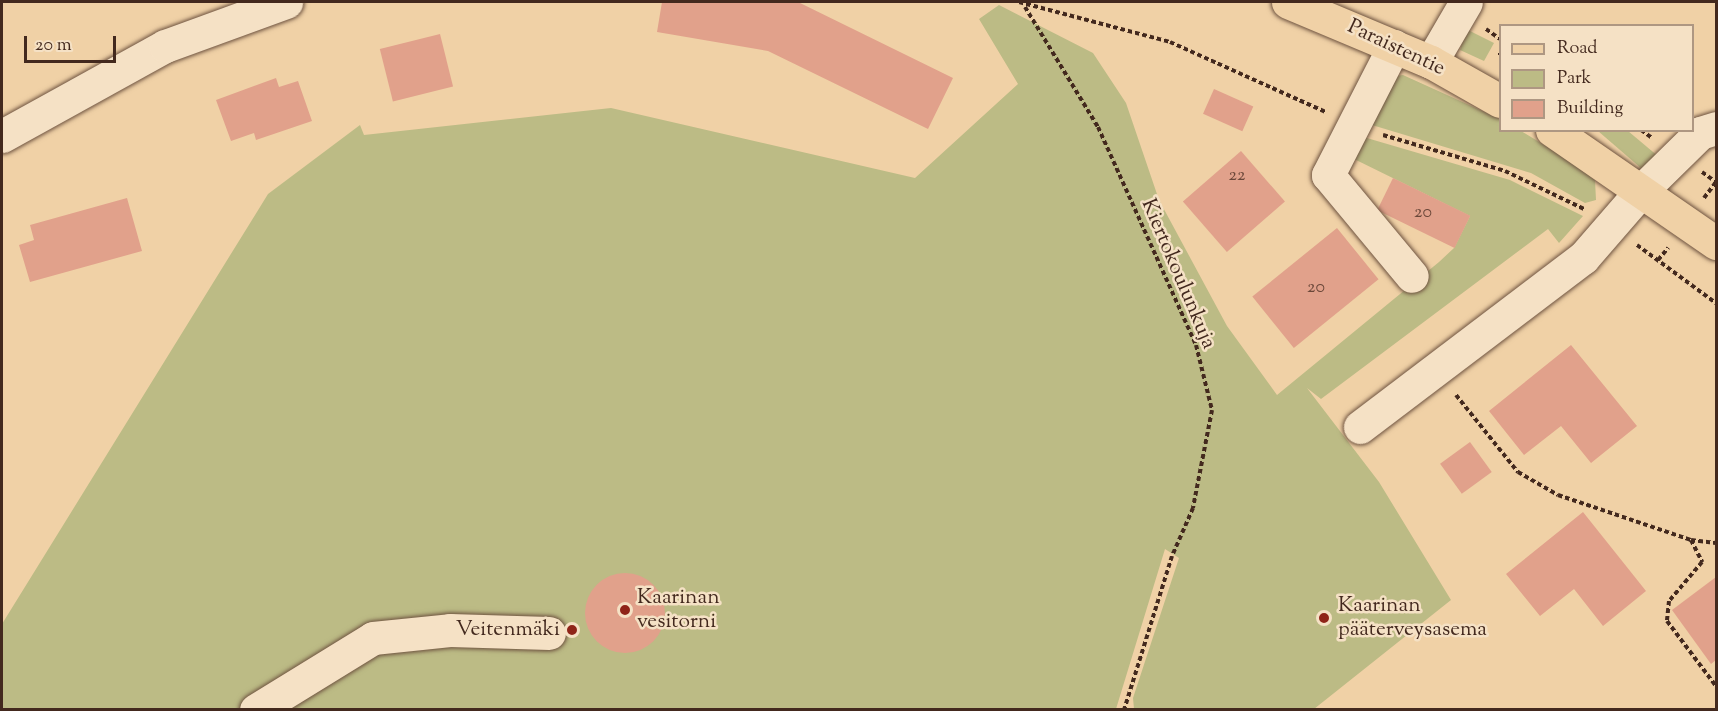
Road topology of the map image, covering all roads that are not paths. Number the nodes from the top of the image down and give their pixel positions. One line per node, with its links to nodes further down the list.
1 (286, 2): 9 (street)
2 (1288, 2): 4 (main road, Paraistentie)
3 (1466, 2): 5 (street)
4 (1394, 45): 5 (main road, Paraistentie); 12 (street)
5 (1431, 62): 6 (main road, Paraistentie)
6 (1499, 100)
7 (1716, 128): 10 (street)
8 (1555, 132): 10 (main road)
9 (2, 136)
10 (1642, 190): 11 (main road); 13 (street)
11 (1716, 243)
12 (1412, 276)
13 (1360, 427)
14 (549, 633): 15 (street)
15 (256, 710)

